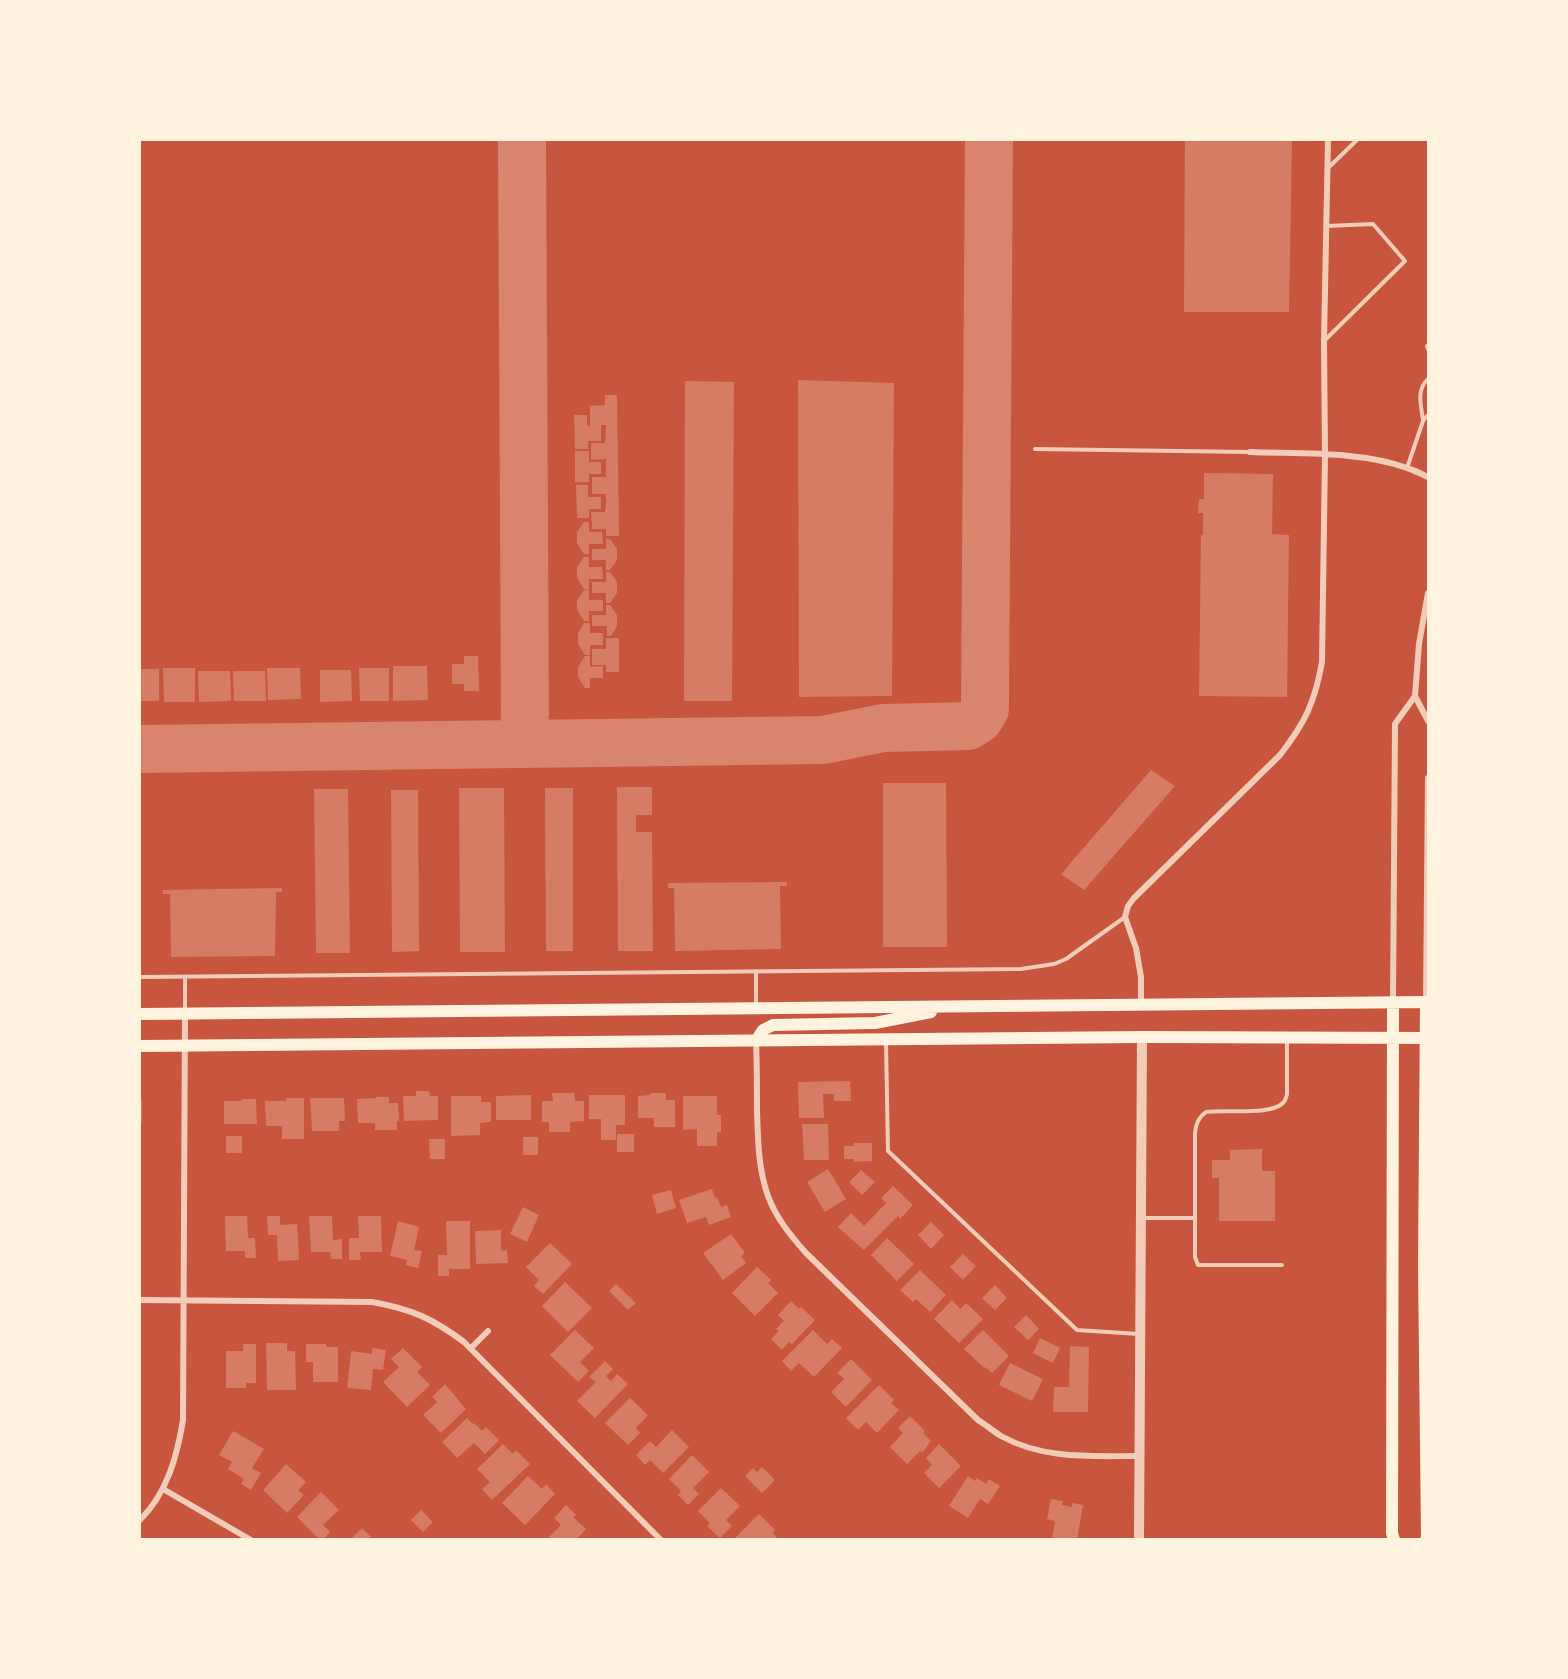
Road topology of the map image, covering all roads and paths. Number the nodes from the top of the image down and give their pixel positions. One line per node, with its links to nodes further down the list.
1 (1328, 140): 3 (street)
2 (1357, 140): 3 (lane)
3 (1328, 169): 4 (street)
4 (1327, 226): 5 (street); 5 (lane)
5 (1324, 341): 11 (street)
6 (1428, 379): 8 (lane)
7 (1428, 415): 8 (lane)
8 (1423, 420): 12 (lane)
9 (1035, 449): 10 (lane)
10 (1250, 452): 11 (street)
11 (1325, 455): 12 (street); 18 (street)
12 (1407, 468): 13 (street)
13 (1428, 477)
14 (1428, 593): 15 (street)
15 (1415, 696): 16 (street); 22 (street)
16 (1428, 721)
17 (1428, 778): 23 (street)
18 (1125, 917): 19 (lane); 24 (street)
19 (756, 971): 21 (lane); 26 (lane)
20 (140, 977): 21 (lane)
21 (185, 977): 28 (lane)
22 (1393, 1002): 23 (main road); 24 (main road); 31 (main road)
23 (1427, 1002): 32 (main road)
24 (1141, 1004): 25 (main road)
25 (955, 1006): 26 (main road); 34 (main road)
26 (756, 1008): 28 (main road)
27 (140, 1014): 28 (main road)
28 (185, 1014): 36 (street)
29 (1142, 1037): 30 (main road); 33 (main road); 38 (street)
30 (1287, 1037): 31 (main road); 39 (lane)
31 (1392, 1038): 32 (main road); 52 (main road)
32 (1427, 1038): 37 (main road)
33 (886, 1040): 34 (main road); 44 (lane)
34 (756, 1041): 36 (main road); 46 (street)
35 (140, 1046): 36 (main road)
36 (185, 1046): 42 (street)
37 (1426, 1150): 53 (main road)
38 (1140, 1218): 39 (lane); 44 (street)
39 (1195, 1218): 40 (lane)
40 (1282, 1265)
41 (140, 1300): 42 (street)
42 (183, 1301): 45 (street); 47 (street)
43 (488, 1331): 45 (street)
44 (1140, 1335): 46 (street)
45 (471, 1348): 50 (street)
46 (1139, 1456): 51 (street)
47 (163, 1489): 48 (street); 49 (street)
48 (140, 1520)
49 (251, 1539)
50 (661, 1539)
51 (1139, 1539)
52 (1394, 1539)
53 (1426, 1539)

